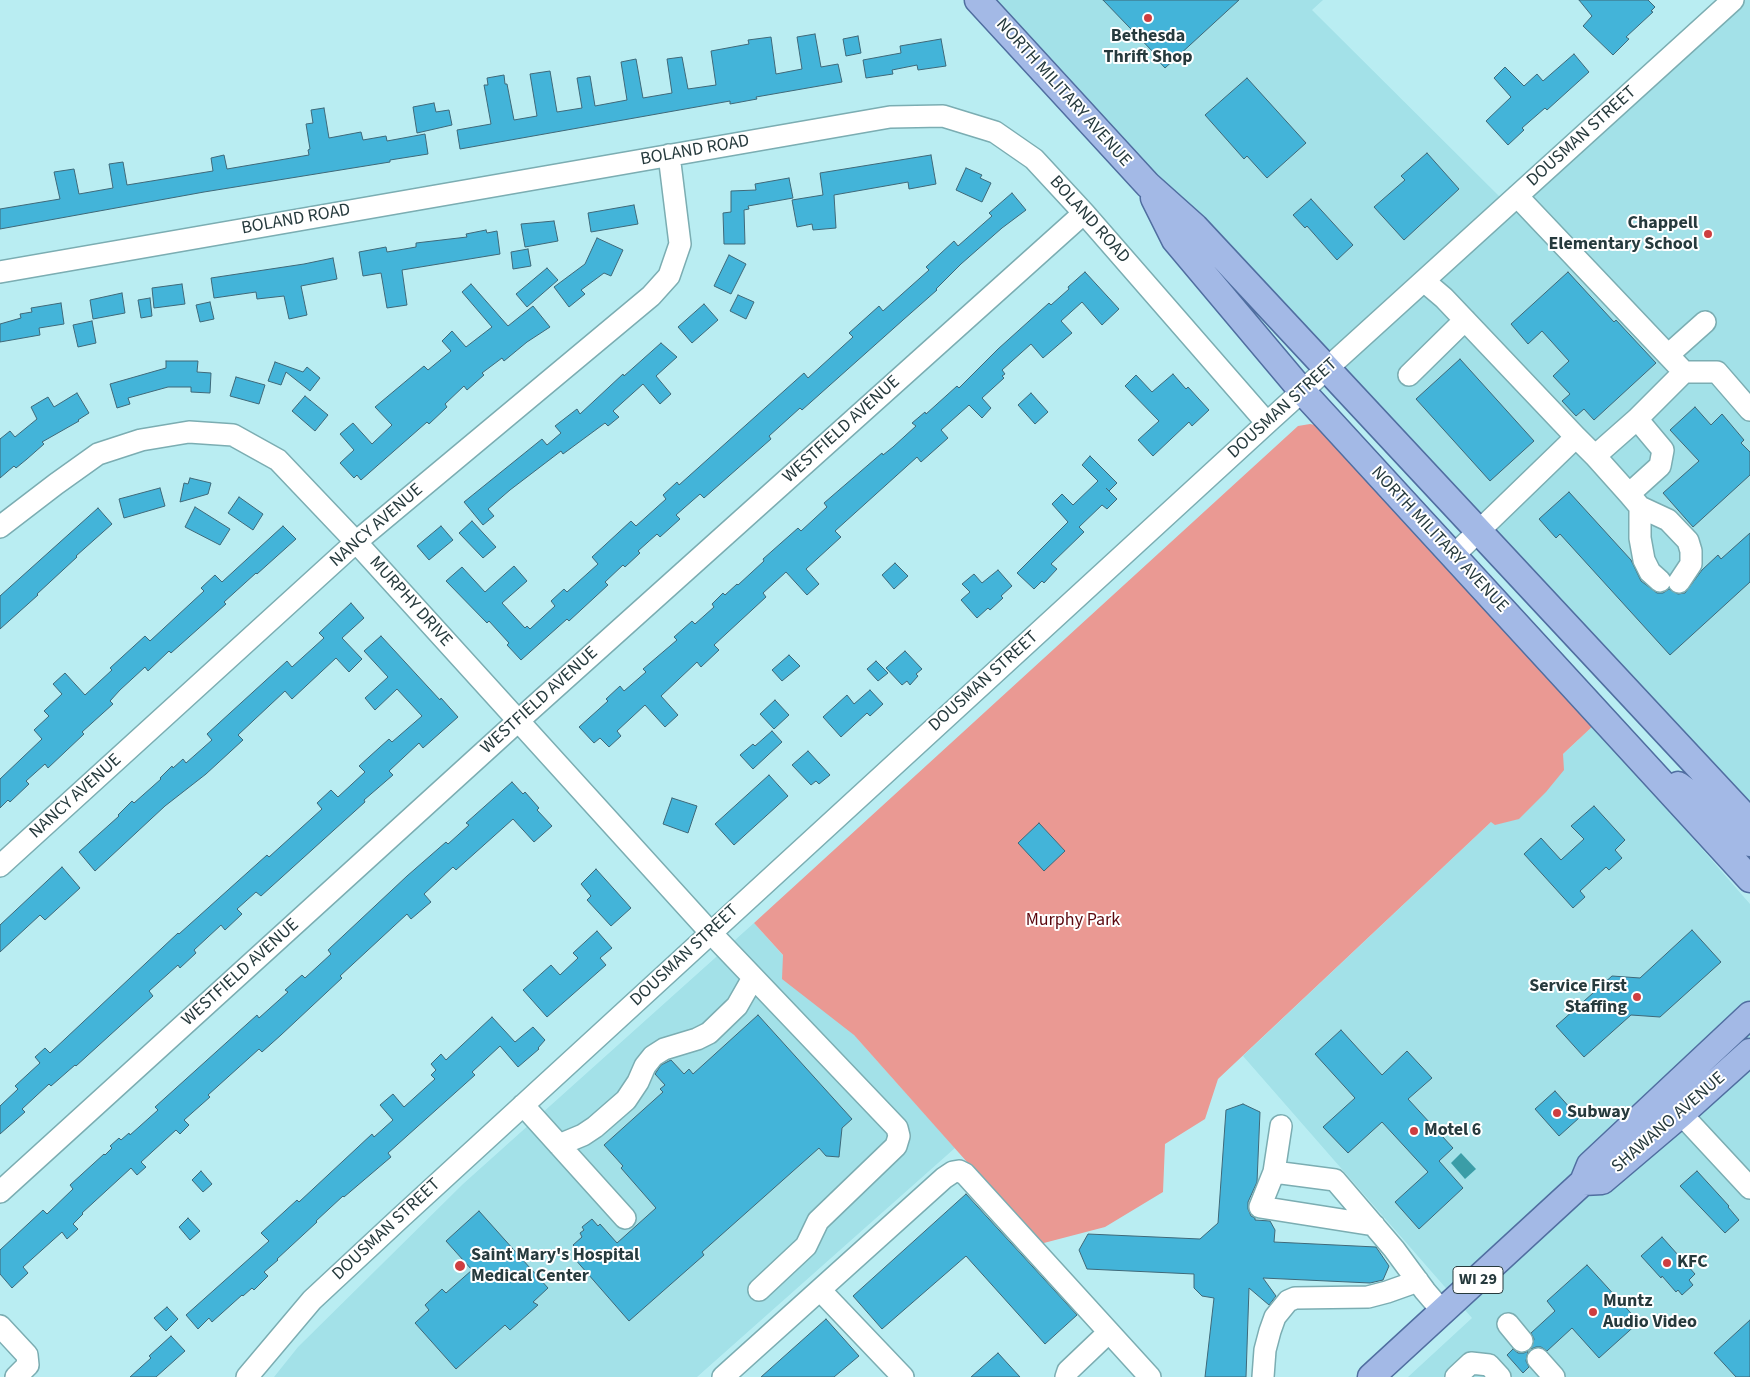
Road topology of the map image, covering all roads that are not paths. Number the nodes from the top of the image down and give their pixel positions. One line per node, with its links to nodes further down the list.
1 (978, 0): 4 (main road, NORTH MILITARY AVENUE)
2 (1733, 0): 5 (street, DOUSMAN STREET)
3 (669, 155): 6 (street, BOLAND ROAD); 7 (street, BOLAND ROAD); 24 (street, NANCY AVENUE)
4 (1148, 185): 12 (main road, NORTH MILITARY AVENUE); 15 (main road, NORTH MILITARY AVENUE)
5 (1517, 196): 8 (street, DOUSMAN STREET); 11 (street)
6 (1084, 213): 18 (street, BOLAND ROAD); 26 (street, WESTFIELD AVENUE)
7 (0, 272)
8 (1424, 281): 9 (street); 12 (street, DOUSMAN STREET)
9 (1465, 320): 14 (street); 19 (street)
10 (1705, 322): 11 (street)
11 (1668, 355): 13 (street)
12 (1328, 368): 15 (street, DOUSMAN STREET); 23 (main road, NORTH MILITARY AVENUE)
13 (1684, 372): 16 (street); 17 (street)
14 (1408, 375)
15 (1302, 391): 18 (street, DOUSMAN STREET); 25 (main road, NORTH MILITARY AVENUE)
16 (1750, 410)
17 (1637, 419): 20 (street); 21 (street)
18 (1267, 423): 32 (street, DOUSMAN STREET)
19 (1576, 437): 20 (street); 23 (street)
20 (1595, 456): 21 (street)
21 (1634, 500): 21 (street)
22 (0, 527): 24 (street, MURPHY DRIVE)
23 (1480, 532): 25 (street); 28 (main road, NORTH MILITARY AVENUE)
24 (356, 542): 26 (street, MURPHY DRIVE); 30 (street, NANCY AVENUE)
25 (1453, 556): 27 (main road, NORTH MILITARY AVENUE)
26 (518, 721): 32 (street, MURPHY DRIVE); 42 (street, WESTFIELD AVENUE)
27 (1637, 756): 29 (main road); 31 (main road, NORTH MILITARY AVENUE)
28 (1750, 822)
29 (1750, 843)
30 (0, 866)
31 (1750, 879)
32 (710, 932): 33 (street, MURPHY DRIVE); 36 (street, DOUSMAN STREET)
33 (753, 978): 39 (street); 46 (street, MURPHY DRIVE)
34 (1750, 1015): 37 (main road, SHAWANO AVENUE / WI 29)
35 (1750, 1052): 37 (main road, SHAWANO AVENUE / WI 29)
36 (523, 1105): 39 (street); 56 (street, DOUSMAN STREET)
37 (1673, 1105): 41 (street); 48 (main road, SHAWANO AVENUE / WI 29)
38 (1281, 1126): 40 (street)
39 (559, 1145): 43 (street)
40 (1274, 1172): 44 (street); 44 (street)
41 (1750, 1188)
42 (0, 1192)
43 (625, 1218)
44 (1374, 1225): 45 (street)
45 (1418, 1281): 48 (street); 60 (street)
46 (759, 1290)
47 (820, 1290): 51 (street); 57 (street); 58 (street)
48 (1443, 1312): 61 (main road, SHAWANO AVENUE / WI 29)
49 (1508, 1324): 52 (street)
50 (0, 1326): 55 (street)
51 (1109, 1332): 54 (street); 59 (street)
52 (1522, 1341)
53 (1538, 1359): 64 (street)
54 (1140, 1373)
55 (16, 1377)
56 (246, 1377)
57 (724, 1377)
58 (902, 1377)
59 (1066, 1377)
60 (1263, 1377)
61 (1371, 1377)
62 (1456, 1377): 63 (street)
63 (1500, 1377)
64 (1554, 1377)

